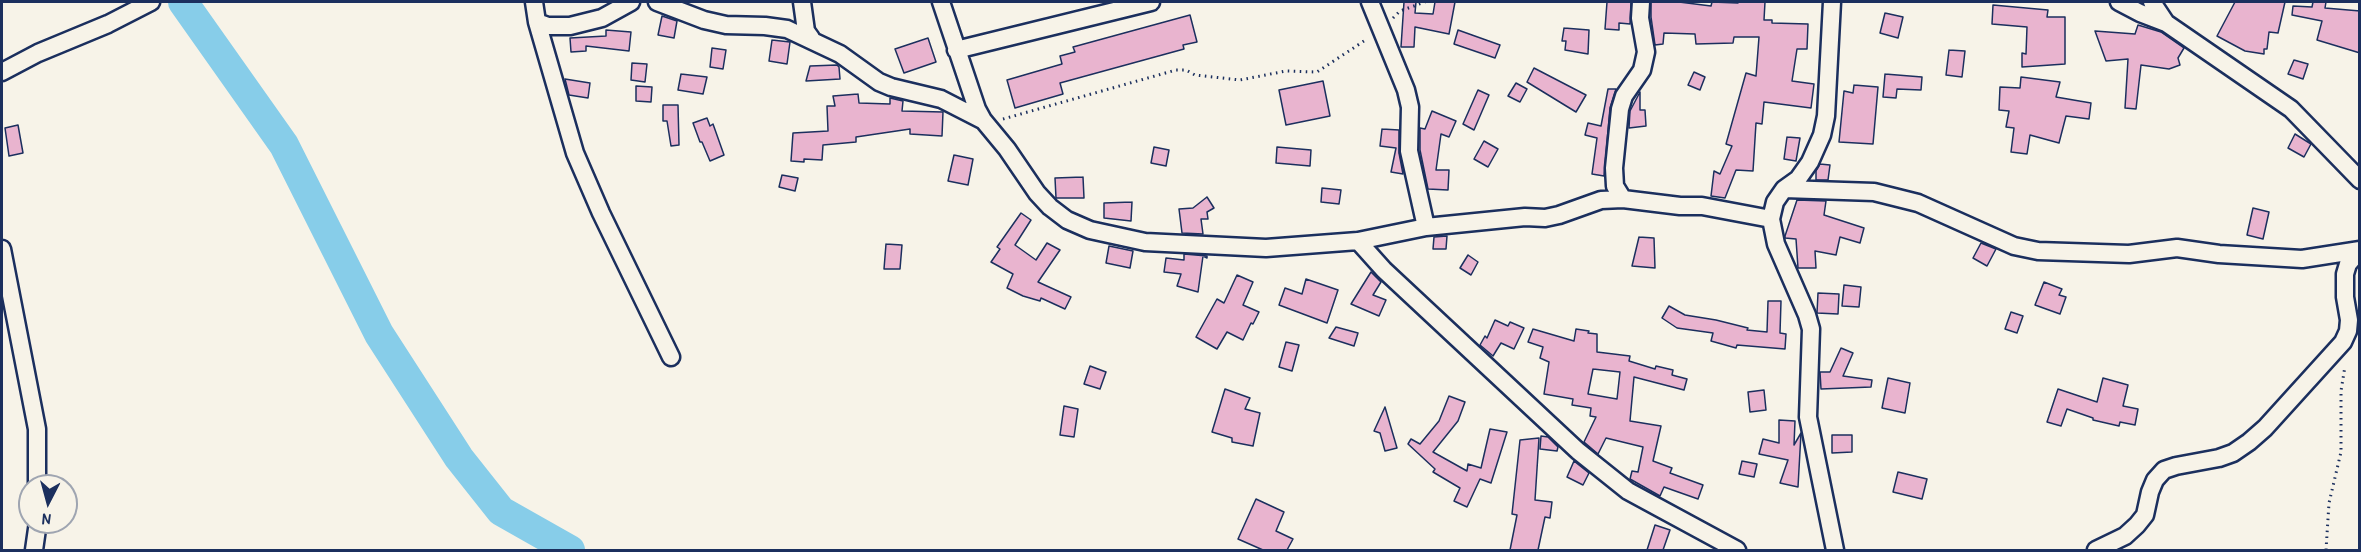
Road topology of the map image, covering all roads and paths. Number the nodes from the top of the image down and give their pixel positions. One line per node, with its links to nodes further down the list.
1 (151, 2): 19 (street)
2 (534, 2): 14 (street)
3 (631, 2): 14 (street)
4 (657, 2): 17 (street)
5 (802, 2): 17 (street)
6 (941, 2): 18 (street)
7 (1151, 2): 18 (street)
8 (1370, 2): 16 (street)
9 (1425, 2): 16 (path)
10 (1641, 2): 23 (street)
11 (1832, 2): 22 (street)
12 (2119, 2): 15 (street)
13 (2152, 2): 15 (street)
14 (537, 22): 29 (street)
15 (2166, 23): 21 (street)
16 (1382, 30): 20 (path); 25 (street)
17 (811, 38): 20 (street)
18 (956, 50): 20 (street)
19 (2, 72)
20 (980, 115): 26 (street)
21 (2360, 180)
22 (1784, 189): 24 (street); 28 (street)
23 (1623, 199): 24 (street); 25 (street)
24 (1771, 219): 34 (street)
25 (1426, 227): 26 (street)
26 (1358, 241): 33 (street)
27 (2, 249): 30 (street)
28 (2348, 331): 35 (street); 36 (path)
29 (670, 357)
30 (37, 474)
31 (36, 534): 32 (street)
32 (34, 550)
33 (1737, 550)
34 (1835, 550)
35 (2096, 550)
36 (2326, 550)

